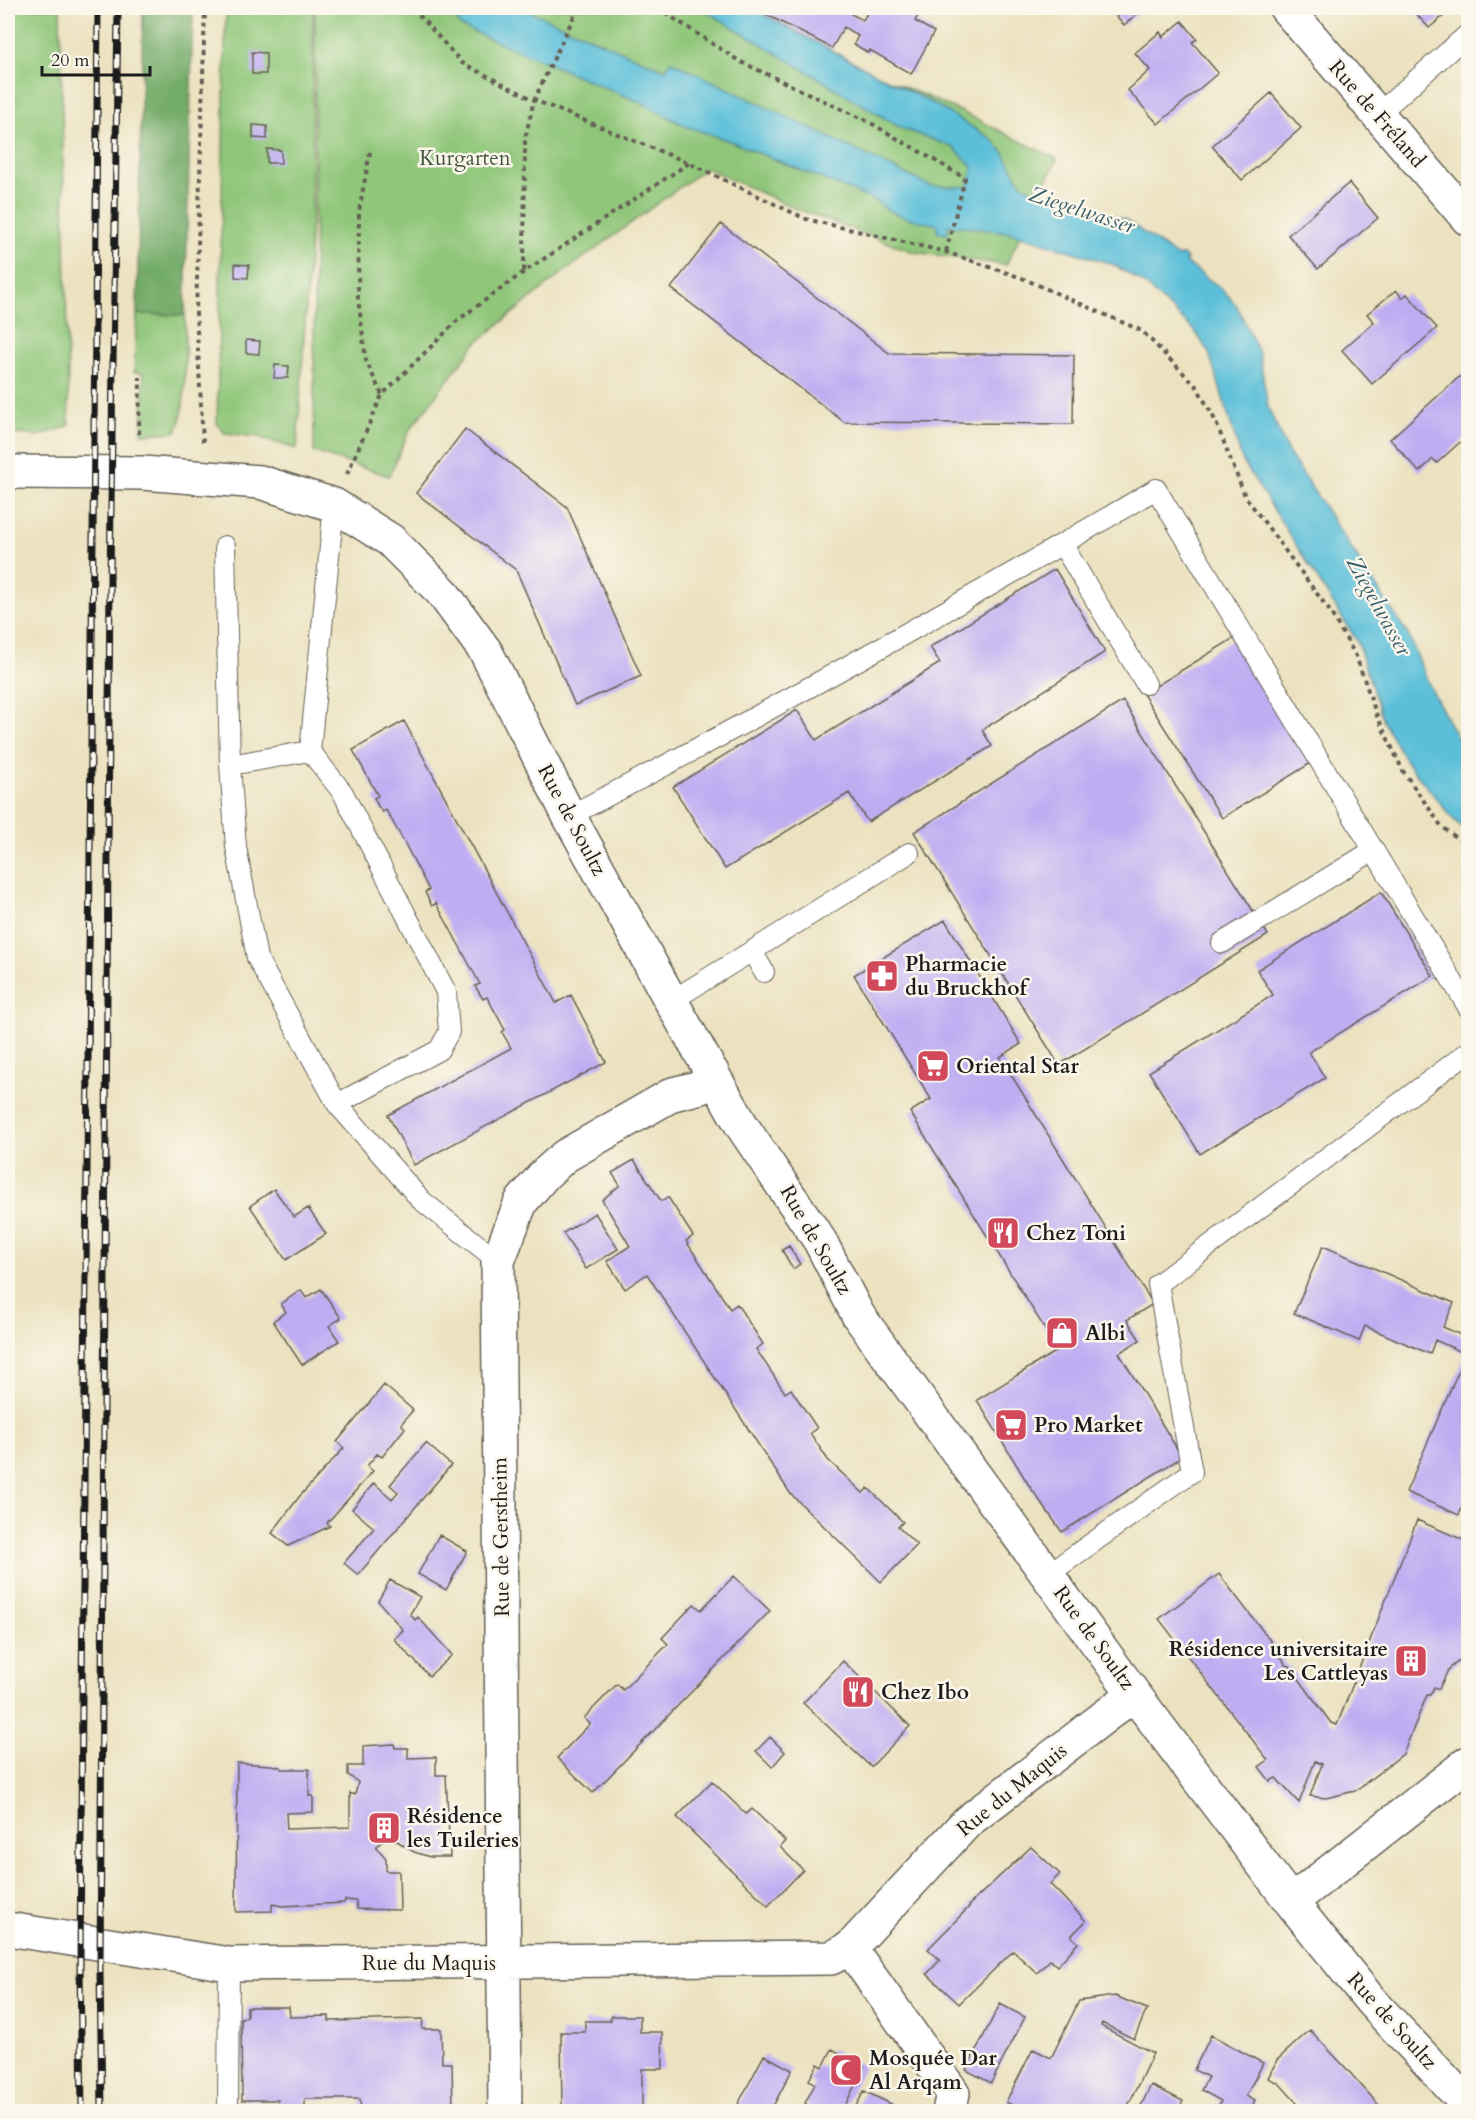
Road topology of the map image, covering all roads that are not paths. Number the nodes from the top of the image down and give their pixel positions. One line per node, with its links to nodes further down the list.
1 (1286, 8): 3 (street, Rue de Fréland)
2 (1468, 34): 3 (lane)
3 (1378, 114): 4 (street, Rue de Fréland)
4 (1468, 219)
5 (8, 472): 6 (street, Rue de Soultz)
6 (334, 505): 10 (lane); 12 (street, Rue de Soultz)
7 (1062, 544): 9 (lane); 12 (lane); 13 (lane)
8 (225, 546): 11 (lane)
9 (1146, 684)
10 (310, 751): 11 (lane); 22 (lane)
11 (230, 765): 22 (lane)
12 (569, 816): 18 (street, Rue de Soultz)
13 (1374, 850): 15 (lane); 19 (lane)
14 (909, 853): 16 (lane)
15 (1222, 944)
16 (752, 951): 17 (lane); 18 (lane)
17 (764, 972)
18 (671, 1001): 21 (street, Rue de Soultz)
19 (1468, 1007)
20 (1468, 1052): 24 (lane)
21 (712, 1072): 23 (street, Rue de Gerstheim); 24 (street, Rue de Soultz)
22 (337, 1104): 23 (lane)
23 (498, 1261): 30 (street, Rue de Gerstheim)
24 (1047, 1575): 25 (street, Rue de Soultz)
25 (1134, 1694): 27 (street, Rue de Soultz); 29 (street, Rue du Maquis)
26 (1468, 1763): 27 (street)
27 (1291, 1902): 33 (street, Rue de Soultz)
28 (8, 1929): 31 (street, Rue du Maquis)
29 (850, 1948): 30 (street, Rue du Maquis); 32 (street)
30 (506, 1962): 31 (street, Rue du Maquis); 35 (street, Rue de Gerstheim)
31 (229, 1964): 34 (lane)
32 (951, 2102)
33 (1468, 2105)
34 (228, 2112)
35 (505, 2112)

